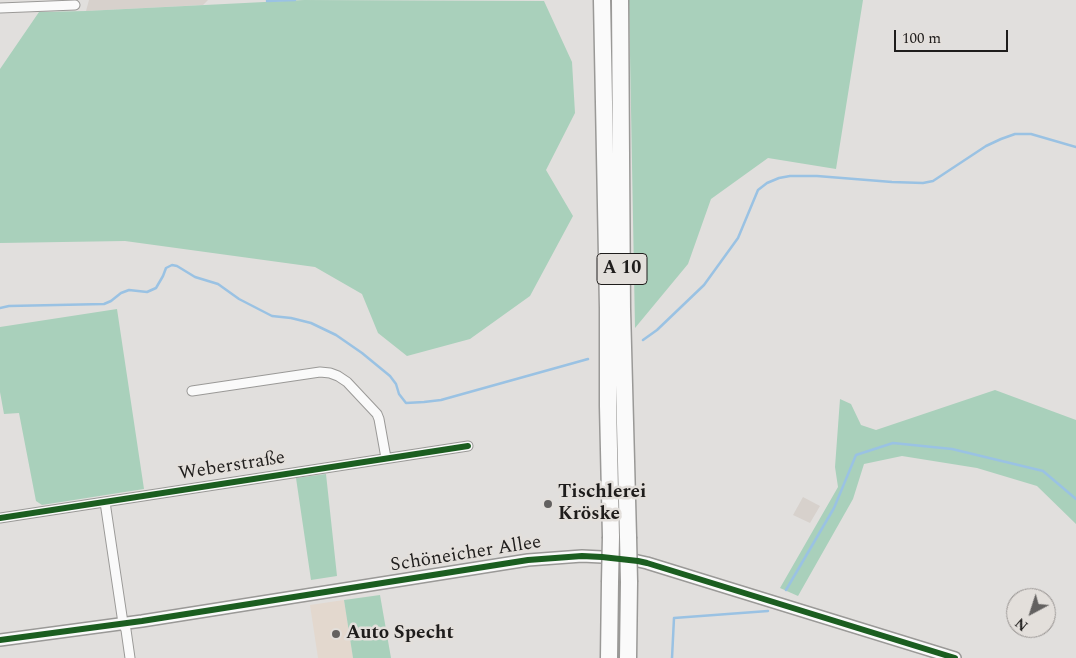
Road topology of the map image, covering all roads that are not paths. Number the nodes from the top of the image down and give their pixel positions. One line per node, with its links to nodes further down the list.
1 (602, 0): 13 (highway, A 10, bridge)
2 (620, 0): 14 (highway, A 10, bridge)
3 (75, 4): 4 (street)
4 (0, 8)
5 (192, 391): 7 (street)
6 (468, 446): 7 (street, Weberstraße)
7 (386, 458): 8 (street, Weberstraße)
8 (104, 502): 9 (street, Weberstraße); 10 (street)
9 (0, 518)
10 (123, 623): 11 (street, Schöneicher Allee); 12 (street); 15 (street, Schöneicher Allee)
11 (0, 640)
12 (130, 658)
13 (609, 658)
14 (628, 658)
15 (955, 658)

